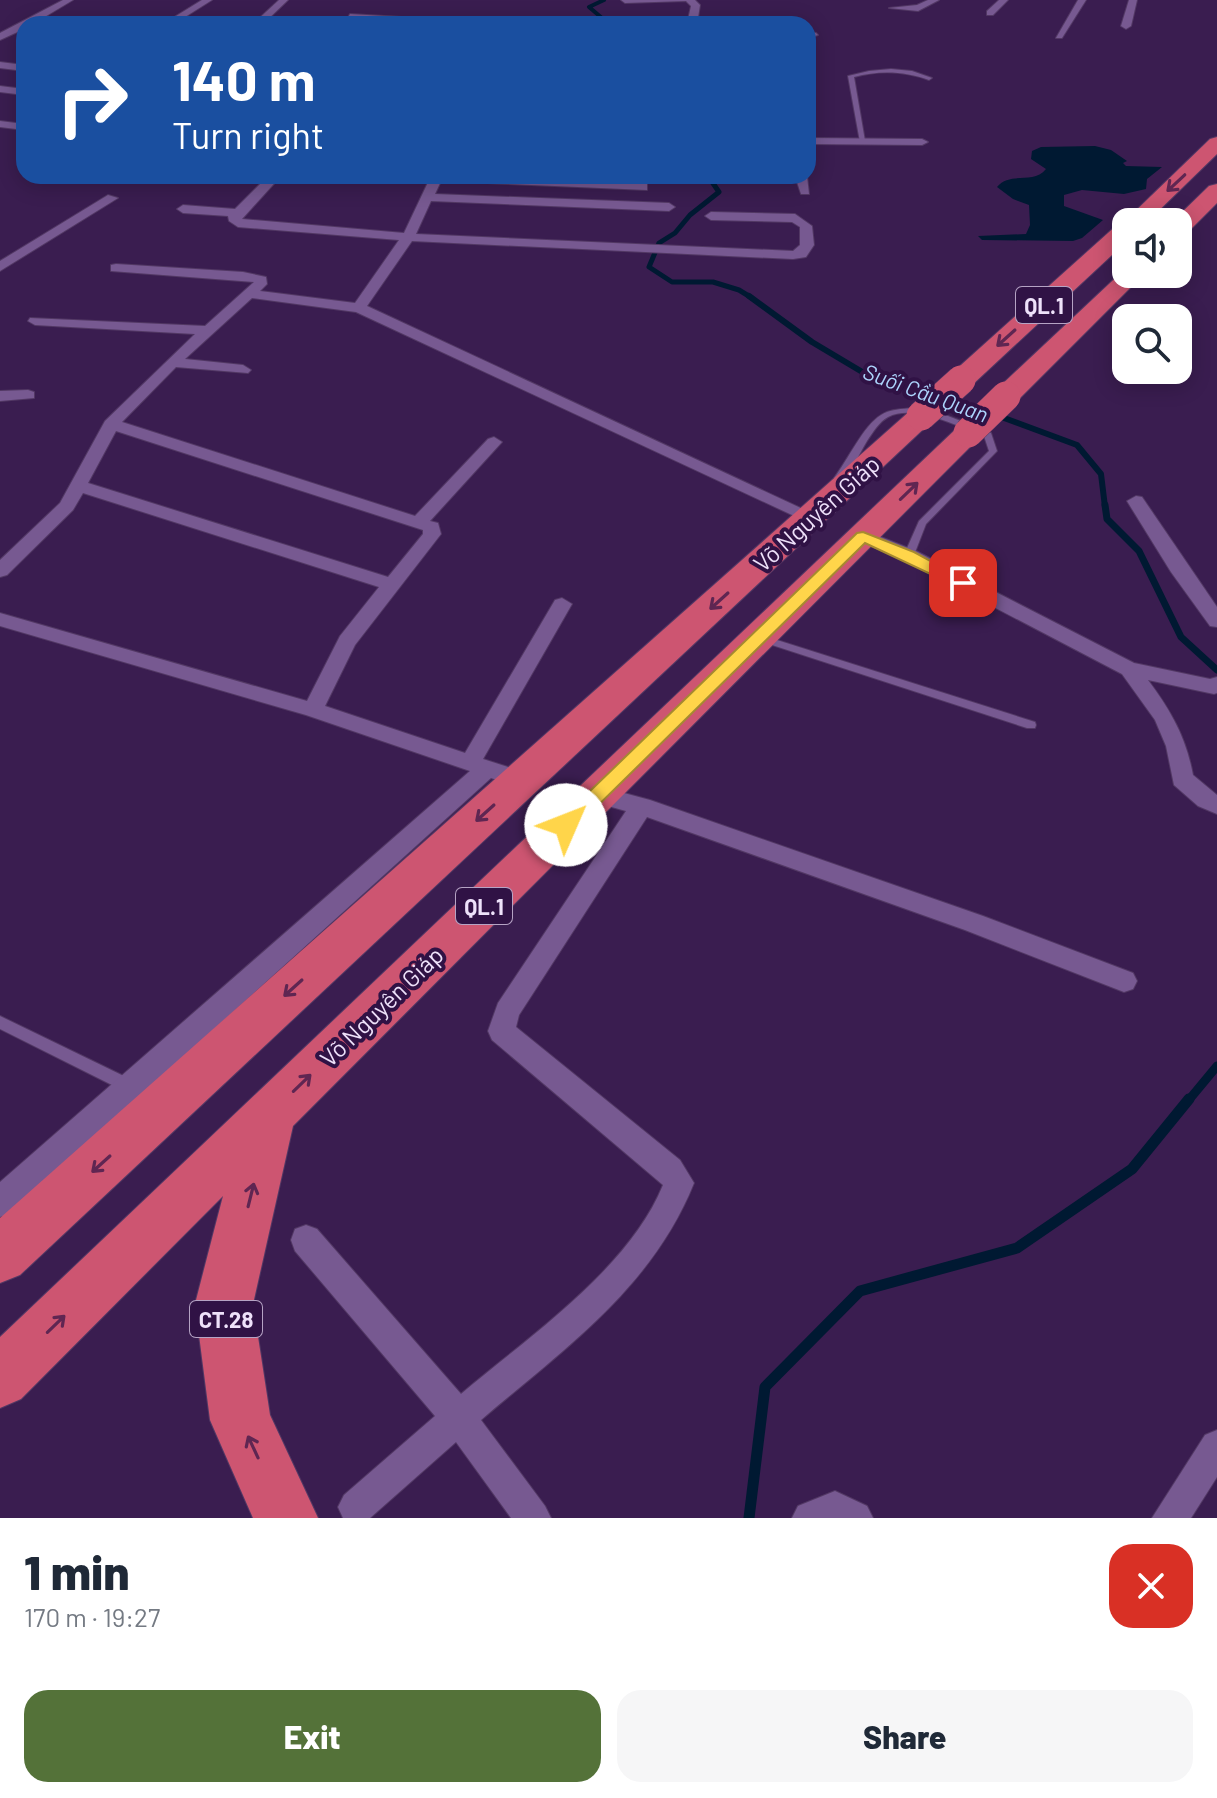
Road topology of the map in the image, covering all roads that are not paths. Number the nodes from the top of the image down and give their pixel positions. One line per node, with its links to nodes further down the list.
1 (69, 0): 12 (street)
2 (208, 0): 13 (street)
3 (284, 0): 14 (street)
4 (625, 0): 5 (street)
5 (683, 0)
6 (935, 0): 10 (street)
7 (1004, 0): 11 (street)
8 (1082, 0): 16 (street)
9 (1133, 0): 15 (street)
10 (893, 8)
11 (990, 13)
12 (40, 16)
13 (181, 16)
14 (267, 16)
15 (1126, 26)
16 (1059, 36)
17 (929, 78): 19 (lane)
18 (816, 141): 19 (street)
19 (862, 141): 20 (street)
20 (922, 142)
21 (1217, 143): 32 (highway, one-way to 32)
22 (267, 184): 34 (street)
23 (433, 184): 29 (street)
24 (587, 184): 26 (street)
25 (803, 184): 27 (street)
26 (643, 187)
27 (805, 191)
28 (1217, 191): 35 (highway)
29 (429, 197): 31 (street); 37 (street)
30 (112, 198): 39 (street)
31 (669, 207)
32 (1149, 208)
33 (183, 209): 34 (street)
34 (238, 213): 37 (street)
35 (1192, 215)
36 (711, 216): 37 (street)
37 (408, 237): 43 (street)
38 (1112, 242): 54 (highway, Võ Nguyên Giáp / QL.1, one-way to 54, bridge)
39 (0, 267)
40 (116, 268): 42 (street)
41 (1118, 288): 56 (highway, Võ Nguyên Giáp / QL.1, one-way to 41, bridge)
42 (250, 294): 43 (street); 45 (street)
43 (359, 308): 54 (street)
44 (35, 321): 45 (street)
45 (207, 330): 46 (street)
46 (173, 362): 47 (street); 50 (street)
47 (243, 370)
48 (28, 395): 49 (street)
49 (0, 396)
50 (111, 424): 52 (street); 55 (street)
51 (494, 442): 55 (street)
52 (79, 486): 58 (street); 59 (street)
53 (1136, 501): 62 (street)
54 (806, 515): 57 (lane); 68 (highway, Võ Nguyên Giáp / QL.1, one-way to 68)
55 (420, 521): 59 (street)
56 (863, 536): 57 (street); 63 (highway, Võ Nguyên Giáp / QL.1)
57 (909, 555): 64 (street)
58 (0, 571)
59 (394, 585): 66 (street)
60 (562, 604): 68 (street)
61 (0, 619): 66 (street)
62 (1217, 621)
63 (759, 638): 67 (lane); 69 (highway, Võ Nguyên Giáp / QL.1)
64 (1129, 669): 65 (street); 70 (street)
65 (1216, 685)
66 (313, 710): 68 (street)
67 (1031, 725)
68 (493, 771): 74 (street); 78 (highway, Võ Nguyên Giáp / QL.1, one-way to 78)
69 (598, 795): 71 (street); 75 (highway, Võ Nguyên Giáp / QL.1, one-way to 69)
70 (1217, 805)
71 (642, 806): 72 (street); 80 (street)
72 (1124, 981)
73 (0, 1022): 74 (lane)
74 (129, 1086): 76 (street)
75 (270, 1115): 79 (highway, Võ Nguyên Giáp / QL.1, one-way to 75); 83 (highway, CT.28, one-way to 75)
76 (0, 1202)
77 (306, 1240): 80 (street)
78 (0, 1255)
79 (0, 1378)
80 (459, 1418): 82 (street); 84 (street)
81 (1217, 1447): 87 (street)
82 (356, 1507)
83 (286, 1518)
84 (533, 1518)
85 (810, 1518): 86 (street)
86 (855, 1518)
87 (1170, 1518)

